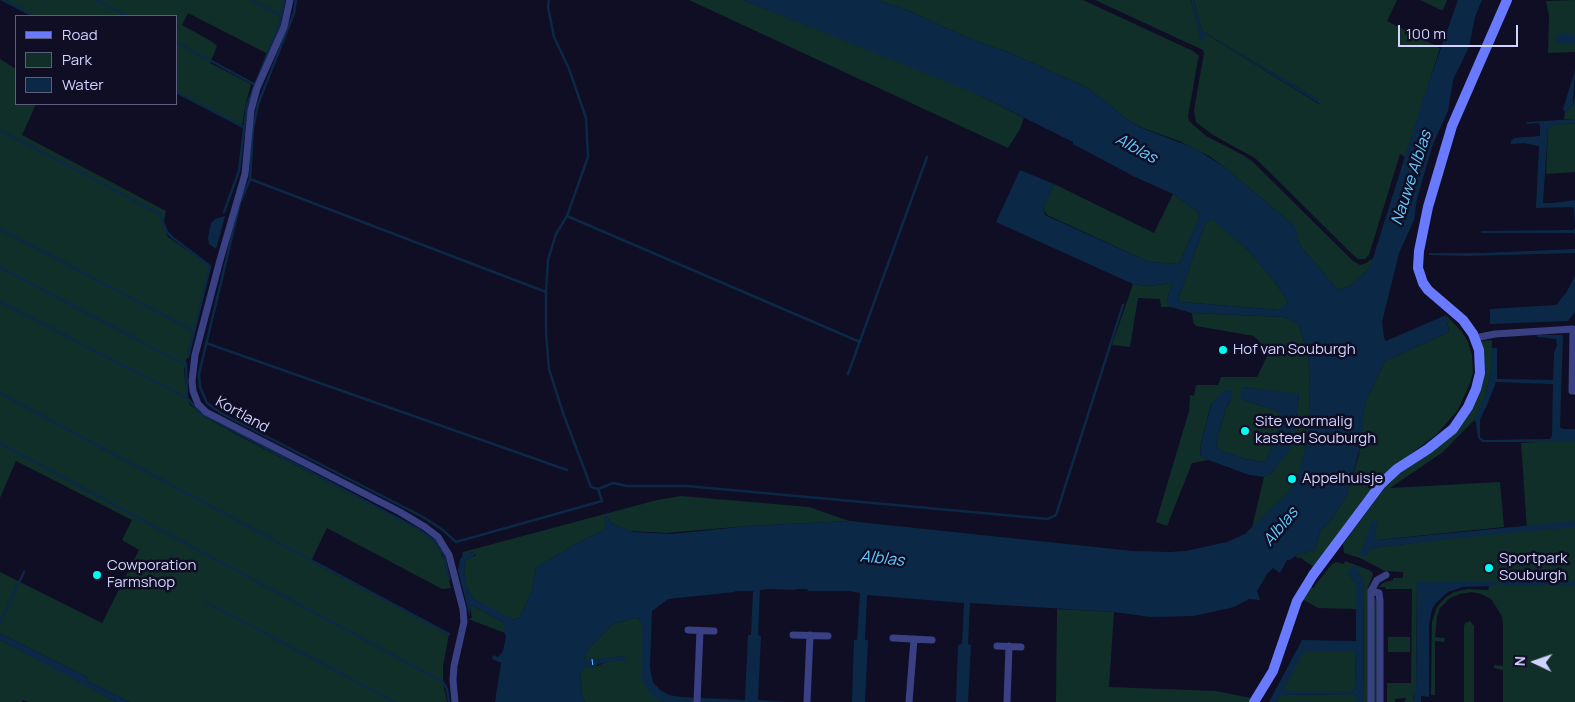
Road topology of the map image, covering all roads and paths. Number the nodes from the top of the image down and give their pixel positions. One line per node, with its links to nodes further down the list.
1 (290, 0): 21 (street, Kortland)
2 (1507, 0): 3 (street)
3 (1475, 338): 4 (street); 25 (street)
4 (1574, 371): 5 (street)
5 (1575, 391)
6 (1386, 575): 7 (street)
7 (1372, 591): 26 (street); 27 (street)
8 (688, 630): 9 (street)
9 (700, 631): 10 (street); 22 (street)
10 (714, 632)
11 (793, 635): 12 (street)
12 (810, 635): 13 (street); 20 (street)
13 (828, 636)
14 (894, 638): 15 (street)
15 (914, 639): 16 (street); 23 (street)
16 (932, 640)
17 (996, 646): 18 (street)
18 (1009, 646): 19 (street); 24 (street)
19 (1021, 647)
20 (807, 701)
21 (455, 702)
22 (697, 702)
23 (910, 702)
24 (1007, 702)
25 (1254, 702)
26 (1371, 702)
27 (1380, 702)

